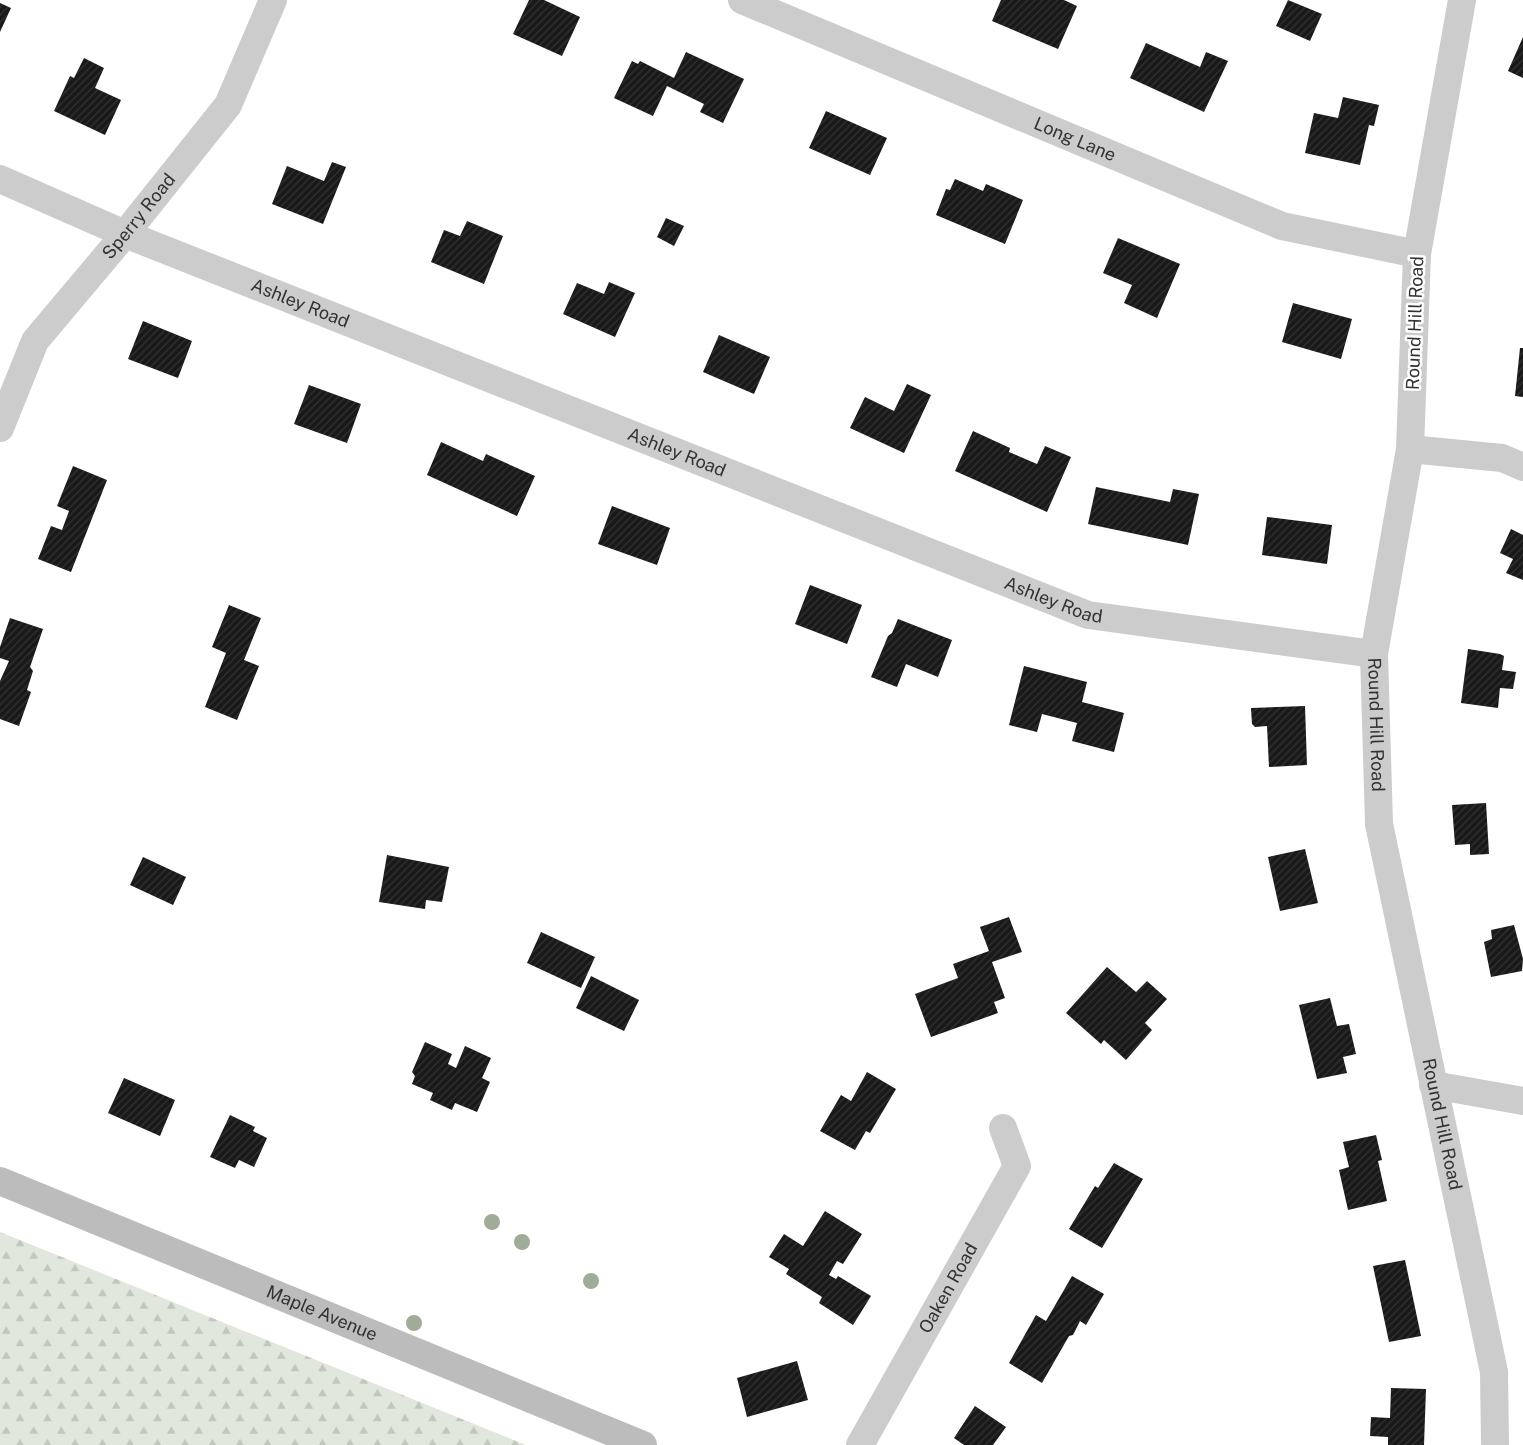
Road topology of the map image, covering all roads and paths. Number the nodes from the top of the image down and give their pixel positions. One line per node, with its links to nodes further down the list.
1 (273, 0): 5 (street, Sperry Road)
2 (742, 0): 6 (street, Long Lane)
3 (1462, 0): 6 (street, Round Hill Road)
4 (0, 179): 5 (street, Ashley Road)
5 (124, 234): 7 (street, Sperry Road); 10 (street, Ashley Road)
6 (1417, 254): 8 (street, Round Hill Road)
7 (0, 428)
8 (1410, 450): 9 (street); 10 (street, Round Hill Road)
9 (1523, 467)
10 (1374, 654): 11 (street, Round Hill Road)
11 (1433, 1084): 12 (street); 17 (street, Round Hill Road)
12 (1523, 1102)
13 (1003, 1128): 16 (street, Oaken Road)
14 (0, 1181): 15 (main road, Maple Avenue)
15 (643, 1445)
16 (860, 1445)
17 (1495, 1445)

